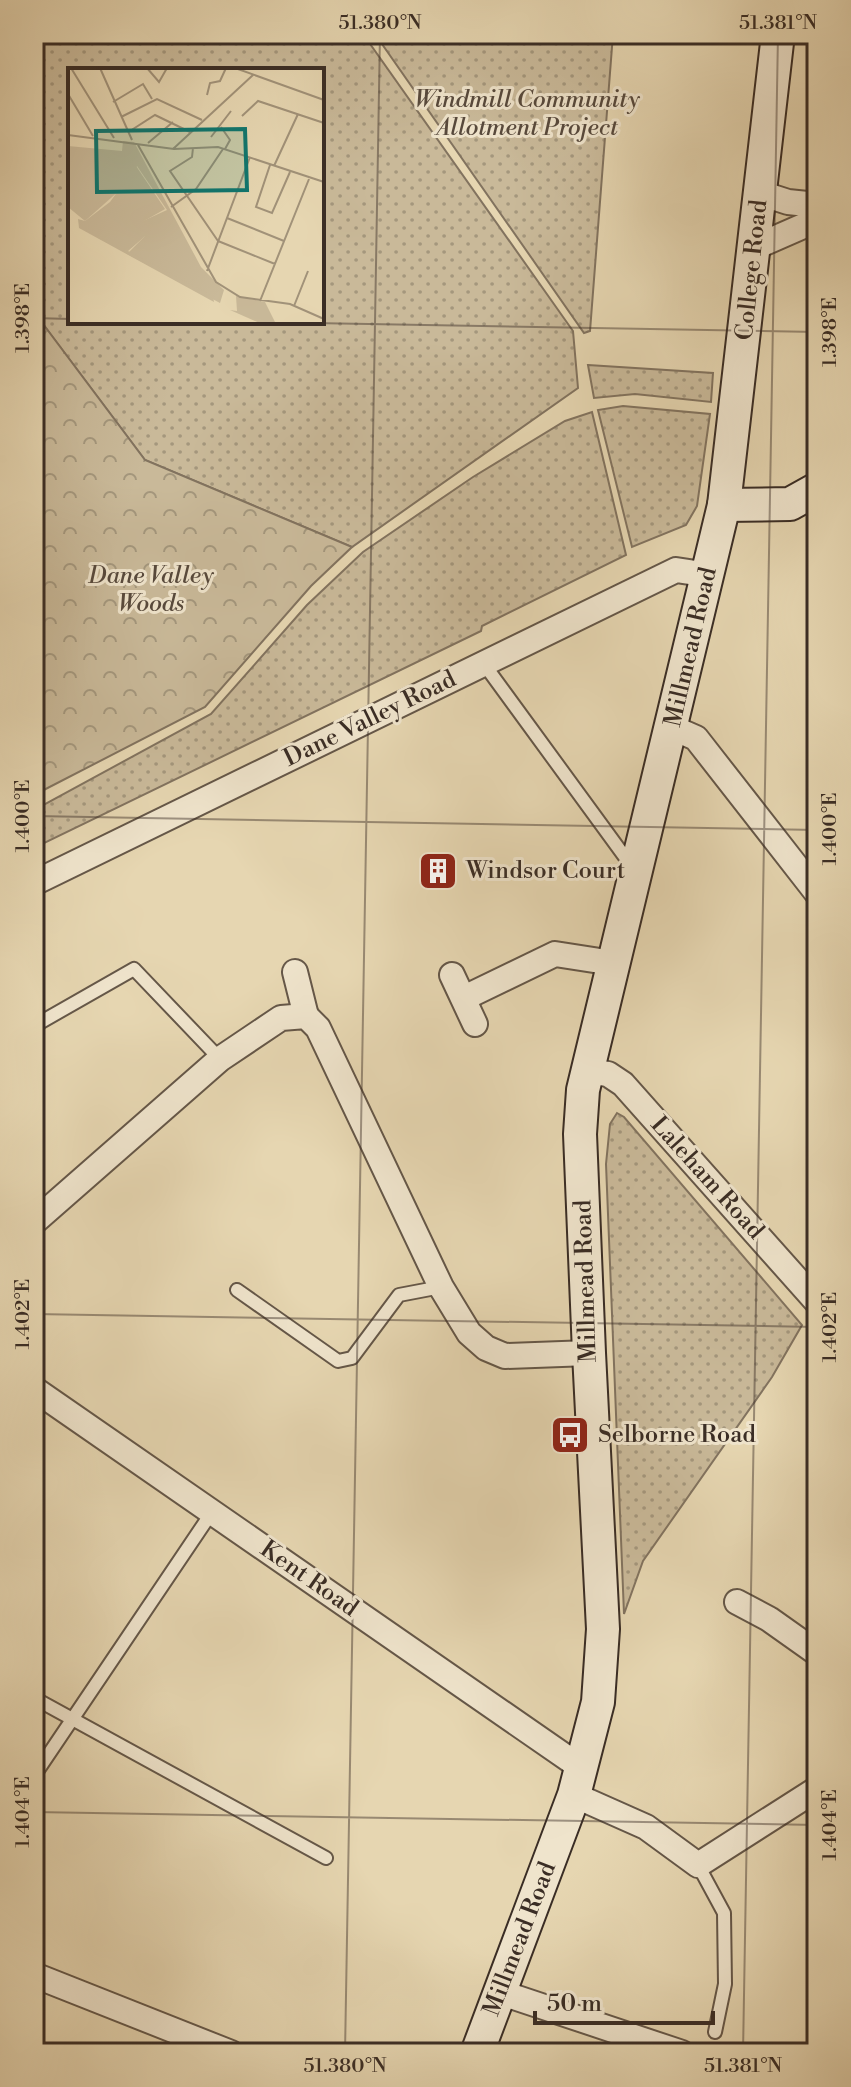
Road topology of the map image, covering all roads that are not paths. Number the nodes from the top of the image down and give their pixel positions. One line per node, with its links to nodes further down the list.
1 (778, 34): 2 (main road, College Road)
2 (760, 193): 3 (street); 5 (main road, College Road)
3 (817, 205)
4 (817, 220): 5 (street)
5 (753, 248): 7 (main road, College Road)
6 (817, 489): 7 (main road)
7 (724, 505): 8 (main road, Millmead Road)
8 (709, 575): 9 (street, Dane Valley Road); 10 (main road, Millmead Road)
9 (484, 664): 11 (lane); 12 (street, Dane Valley Road)
10 (673, 728): 11 (main road, Millmead Road); 13 (street)
11 (634, 869): 14 (main road, Millmead Road)
12 (34, 883)
13 (817, 893)
14 (613, 963): 17 (street); 22 (main road, Millmead Road)
15 (295, 972): 18 (street)
16 (452, 975): 17 (street)
17 (464, 998): 19 (street)
18 (306, 1016): 21 (street); 24 (street)
19 (475, 1024)
20 (34, 1026): 21 (lane)
21 (220, 1059): 23 (street)
22 (586, 1071): 26 (street, Laleham Road); 27 (main road, Millmead Road)
23 (34, 1222)
24 (441, 1287): 25 (lane); 27 (street)
25 (237, 1290)
26 (817, 1302)
27 (589, 1353): 35 (main road, Millmead Road)
28 (34, 1389): 29 (street, Kent Road)
29 (212, 1512): 33 (lane); 35 (street, Kent Road)
30 (737, 1602): 31 (street)
31 (816, 1649)
32 (34, 1698): 33 (lane)
33 (72, 1719): 34 (lane); 37 (lane)
34 (34, 1776)
35 (579, 1782): 38 (street, Kent Road); 40 (main road, Millmead Road)
36 (817, 1789): 38 (street)
37 (326, 1858)
38 (698, 1865): 41 (lane)
39 (34, 1975): 42 (street)
40 (499, 1992): 43 (main road, Millmead Road); 44 (street)
41 (715, 2032)
42 (231, 2053)
43 (477, 2053)
44 (682, 2053)

